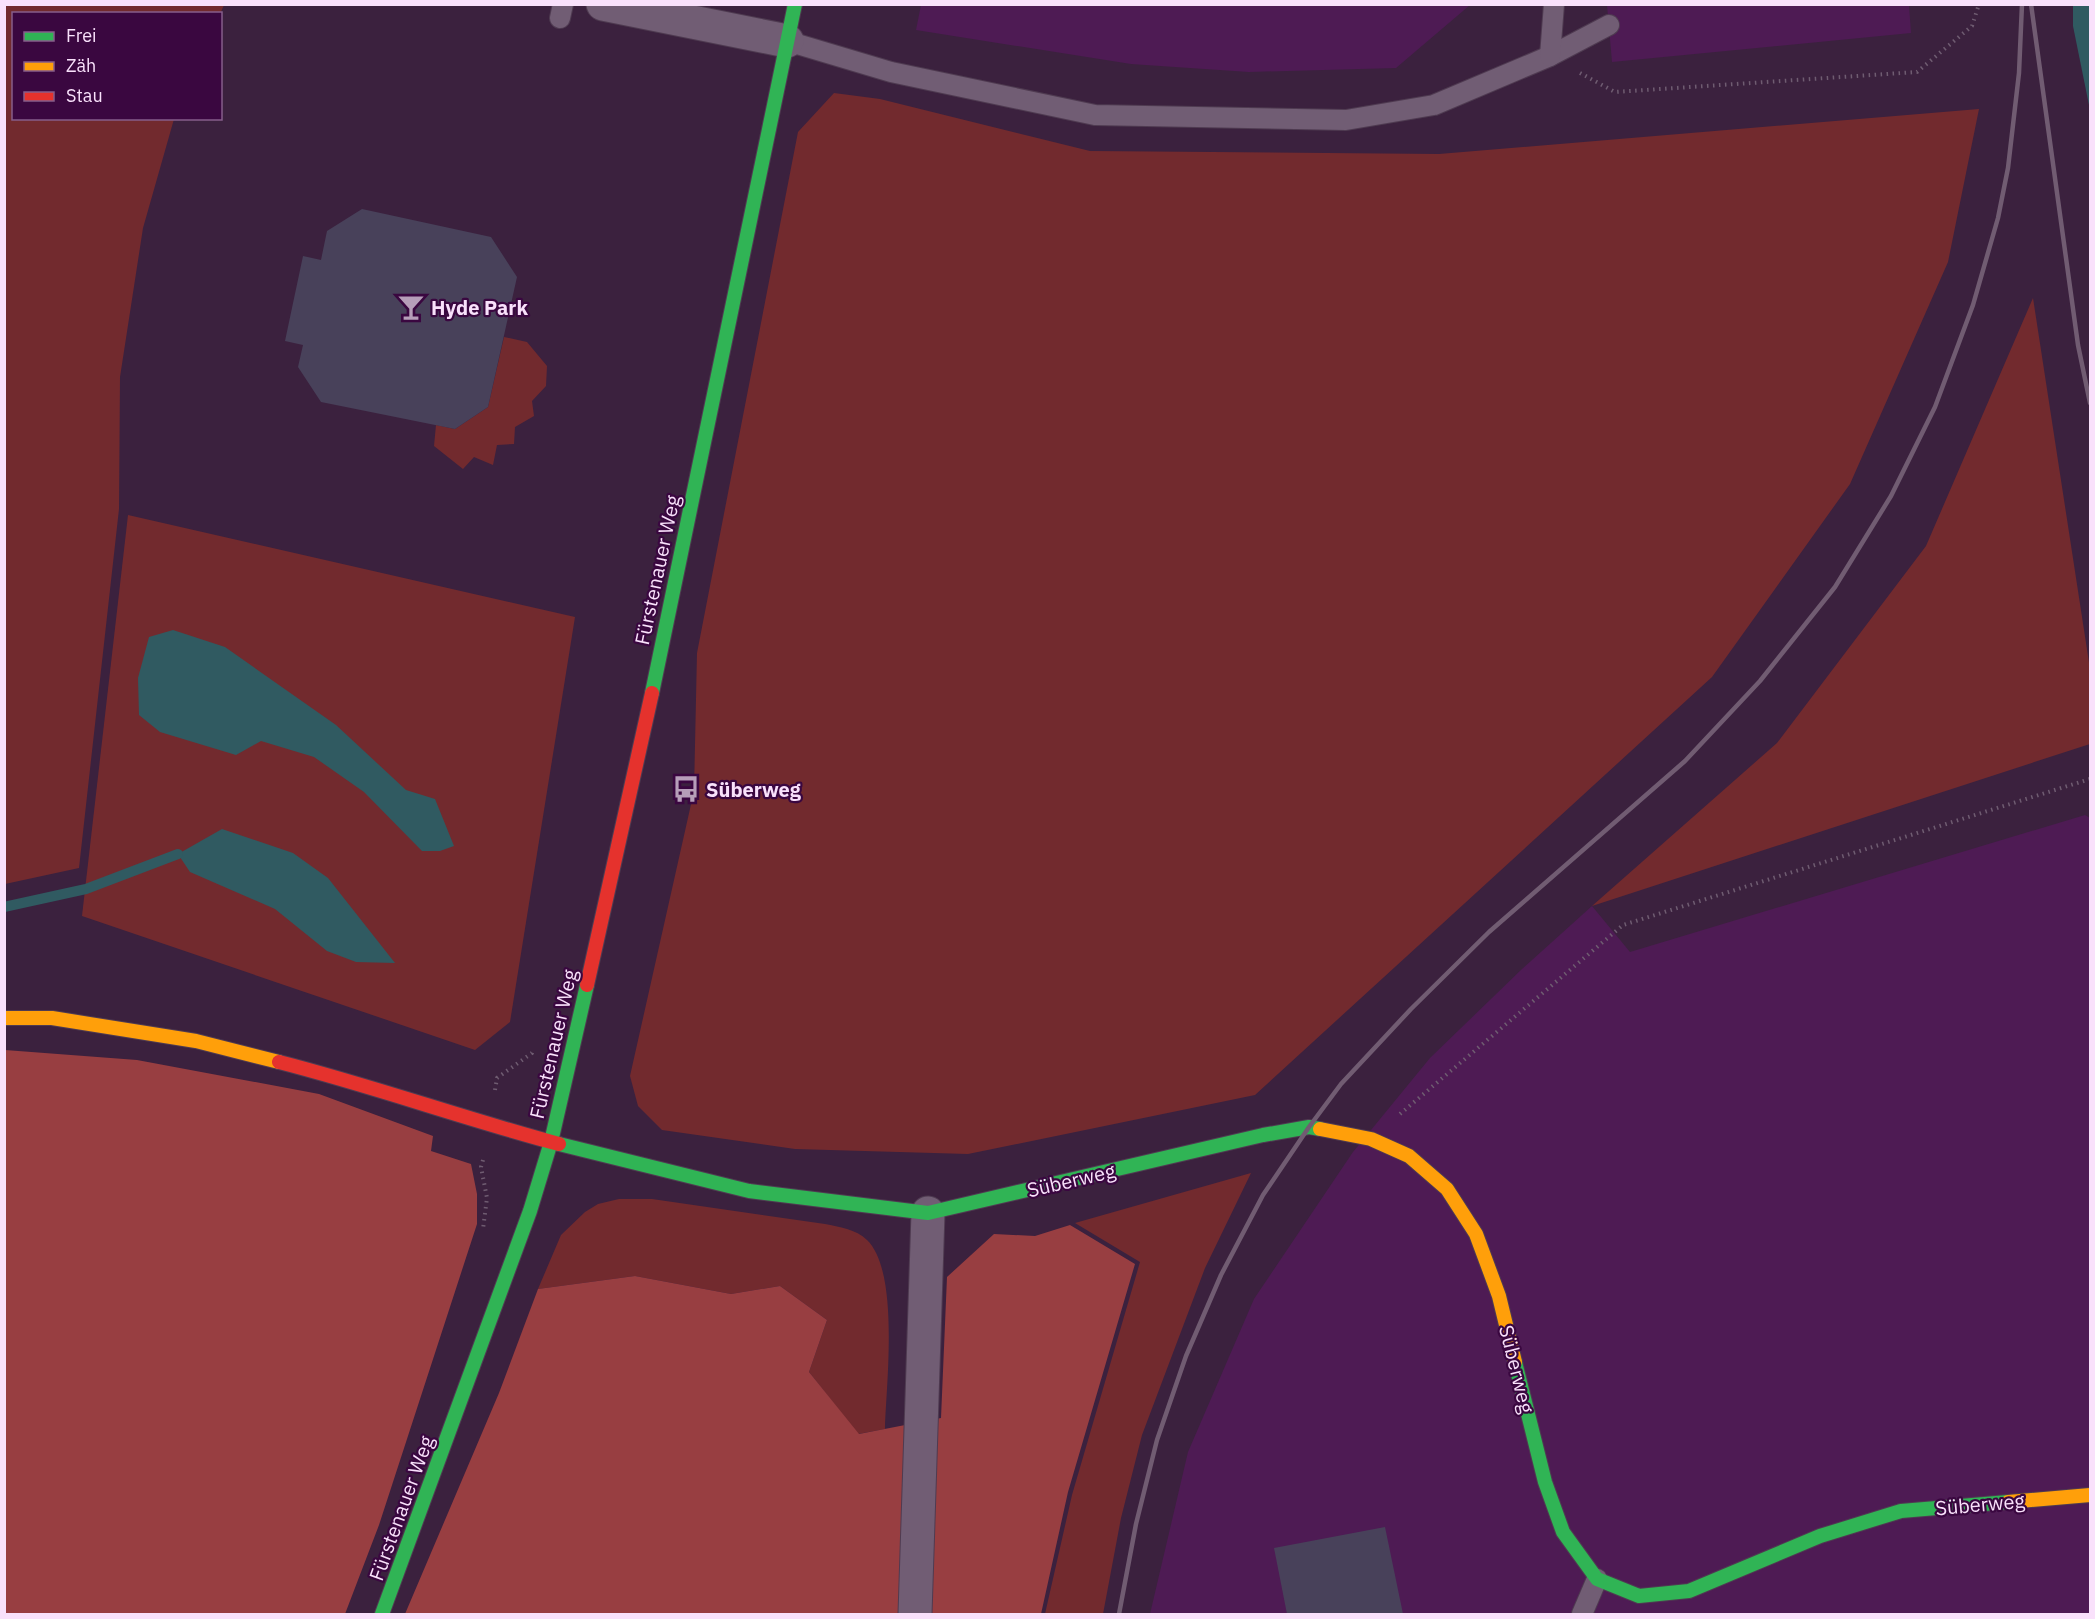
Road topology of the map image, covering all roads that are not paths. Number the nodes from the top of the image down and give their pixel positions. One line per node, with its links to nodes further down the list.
1 (603, 4): 5 (street)
2 (795, 4): 5 (street, Fürstenauer Weg)
3 (1554, 4): 6 (lane)
4 (1609, 25): 6 (lane)
5 (788, 41): 6 (lane); 8 (street, Fürstenauer Weg)
6 (1550, 56)
7 (4, 1018): 8 (street, Fürstenauer Weg)
8 (551, 1142): 9 (street, Süberweg); 12 (street, Fürstenauer Weg)
9 (928, 1213): 11 (street, Süberweg); 13 (street)
10 (2091, 1495): 11 (street, Süberweg)
11 (1597, 1579): 14 (lane)
12 (382, 1614)
13 (915, 1614)
14 (1582, 1614)

